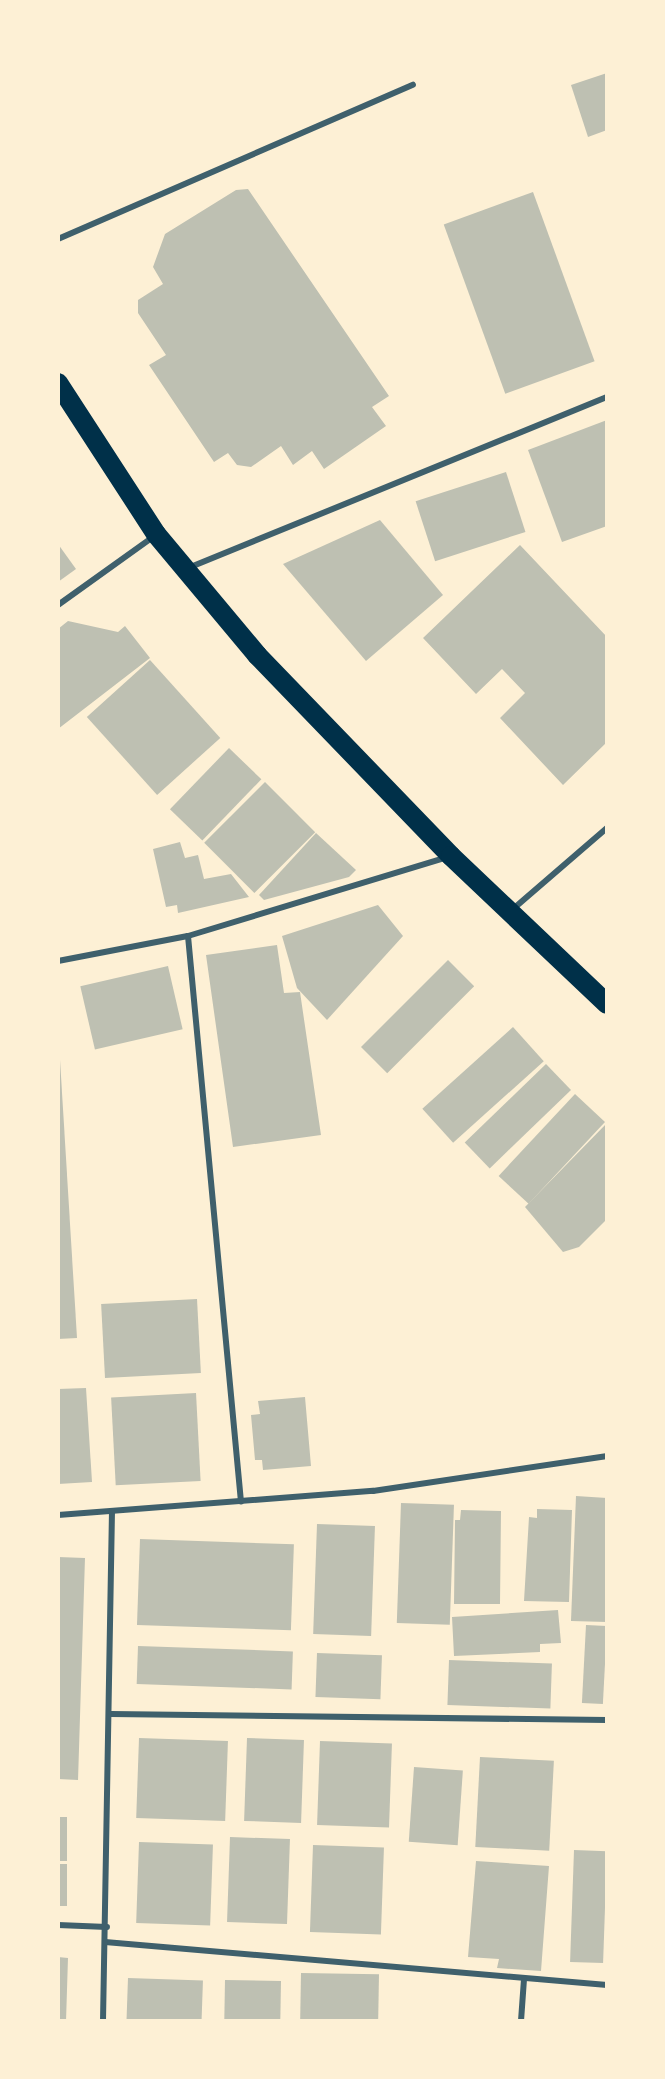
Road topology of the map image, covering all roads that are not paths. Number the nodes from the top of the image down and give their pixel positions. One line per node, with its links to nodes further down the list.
1 (413, 85): 2 (lane)
2 (58, 239)
3 (58, 383): 5 (main road)
4 (607, 397): 6 (lane)
5 (156, 534): 6 (main road); 7 (lane)
6 (183, 570): 9 (main road)
7 (58, 605)
8 (607, 828): 10 (lane)
9 (451, 856): 10 (main road); 11 (lane)
10 (510, 911): 13 (main road)
11 (188, 936): 12 (lane); 15 (lane)
12 (58, 961)
13 (607, 1004)
14 (607, 1456): 15 (lane)
15 (241, 1502): 16 (lane)
16 (112, 1511): 17 (lane); 18 (lane)
17 (58, 1515)
18 (111, 1714): 19 (lane); 21 (lane)
19 (607, 1720)
20 (58, 1925): 21 (lane)
21 (107, 1927): 22 (lane)
22 (105, 1942): 23 (lane); 25 (lane)
23 (524, 1979): 24 (lane); 26 (lane)
24 (607, 1985)
25 (103, 2021)
26 (521, 2021)

